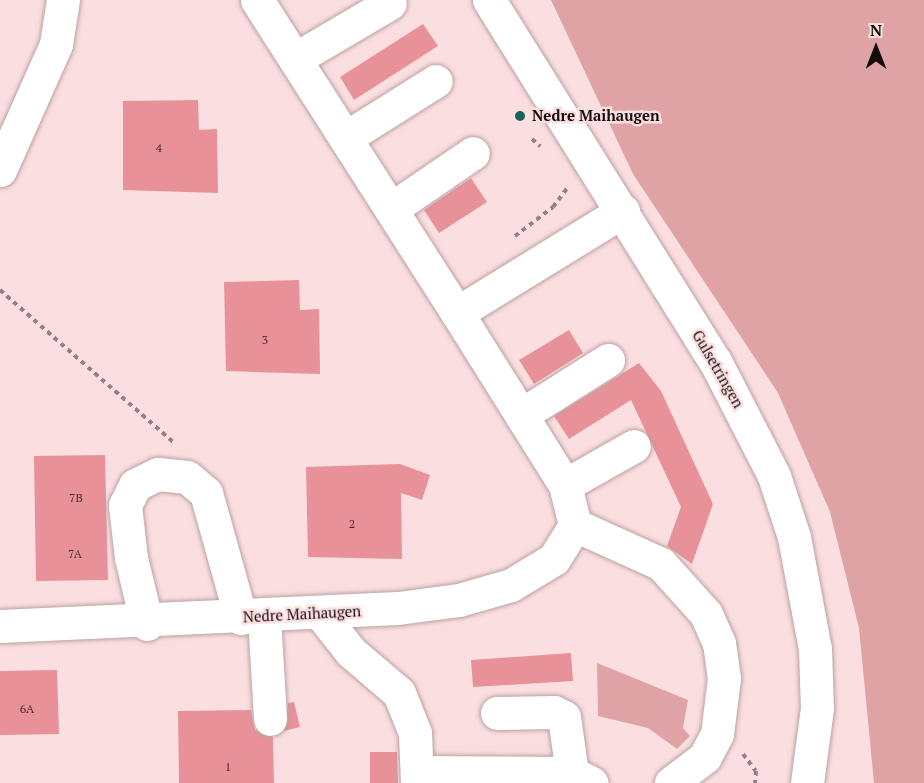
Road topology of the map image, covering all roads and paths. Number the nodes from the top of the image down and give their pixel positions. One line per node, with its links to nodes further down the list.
1 (63, 0): 9 (street)
2 (257, 0): 5 (street)
3 (489, 0): 12 (street, Gulsetringen)
4 (390, 3): 5 (street)
5 (295, 59): 7 (street)
6 (436, 81): 7 (street)
7 (345, 138): 11 (street)
8 (473, 153): 11 (street)
9 (0, 171)
10 (573, 180): 13 (path)
11 (391, 209): 15 (street)
12 (623, 211): 15 (street); 31 (street, Gulsetringen)
13 (507, 242)
14 (0, 290): 19 (path)
15 (457, 313): 17 (street)
16 (608, 360): 17 (street)
17 (521, 415): 20 (street)
18 (634, 446): 20 (street)
19 (196, 483): 23 (street); 24 (street)
20 (565, 485): 21 (street)
21 (575, 525): 22 (street, Nedre Maihaugen); 30 (street)
22 (321, 614): 23 (street, Nedre Maihaugen); 28 (street)
23 (252, 617): 24 (street, Nedre Maihaugen); 27 (street)
24 (147, 624): 25 (street, Nedre Maihaugen)
25 (0, 626)
26 (497, 713): 29 (street)
27 (270, 719)
28 (417, 777): 29 (street)
29 (582, 778)
30 (671, 783)
31 (807, 783)

